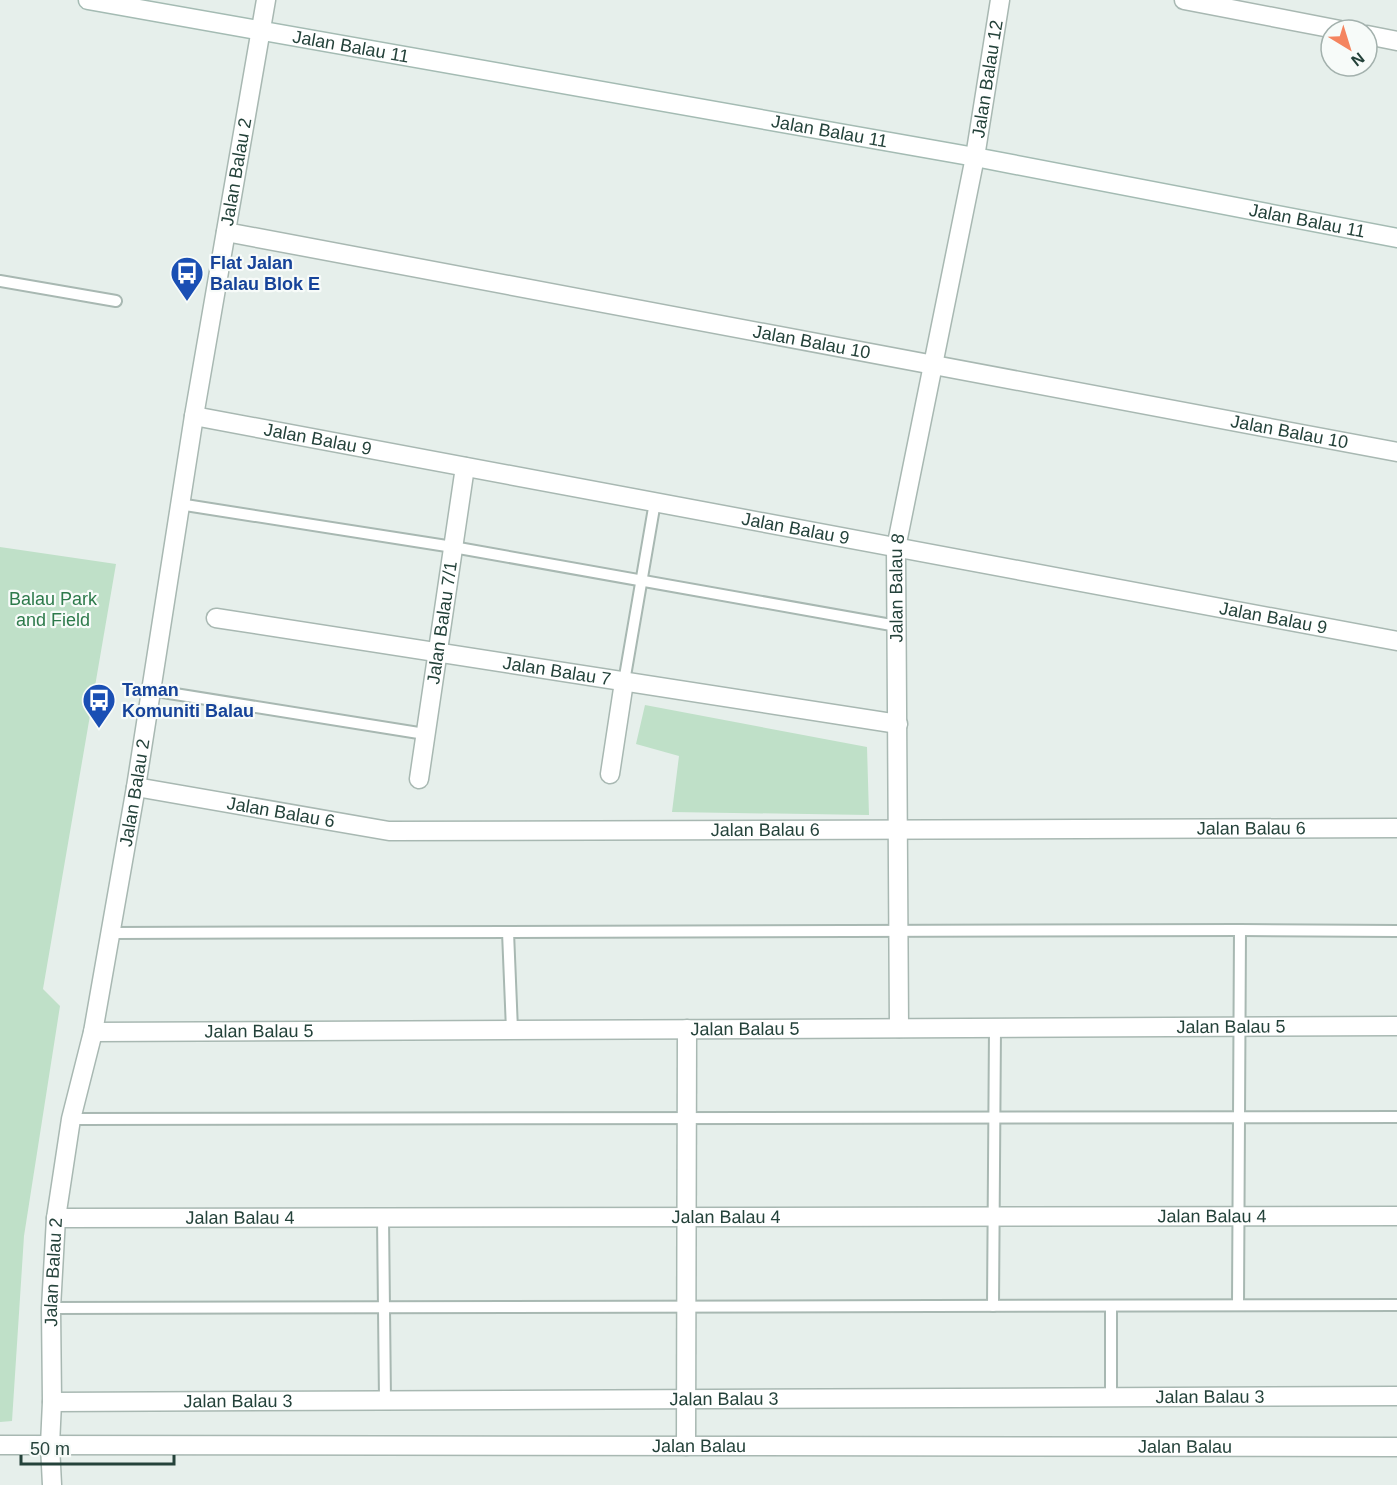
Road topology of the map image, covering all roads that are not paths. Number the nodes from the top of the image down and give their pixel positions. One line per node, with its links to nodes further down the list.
1 (88, 0): 6 (street, Jalan Balau 11)
2 (266, 0): 6 (street, Jalan Balau 2)
3 (1000, 0): 9 (street, Jalan Balau 12)
4 (1184, 0): 5 (street)
5 (1319, 26)
6 (260, 31): 9 (street, Jalan Balau 11); 10 (street, Jalan Balau 2)
7 (1379, 37): 8 (street)
8 (1397, 41)
9 (975, 157): 11 (street, Jalan Balau 11); 14 (street, Jalan Balau 8)
10 (226, 232): 14 (street, Jalan Balau 10); 15 (street, Jalan Balau 2)
11 (1397, 238)
12 (0, 281): 13 (lane)
13 (116, 301)
14 (933, 365): 16 (street, Jalan Balau 10); 21 (street, Jalan Balau 8)
15 (194, 416): 17 (street, Jalan Balau 9); 19 (street, Jalan Balau 2)
16 (1397, 452)
17 (465, 467): 18 (street, Jalan Balau 9); 20 (street, Jalan Balau 7/1)
18 (656, 502): 21 (street, Jalan Balau 9); 22 (lane)
19 (179, 504): 20 (lane); 28 (street, Jalan Balau 2)
20 (453, 547): 22 (lane); 26 (street, Jalan Balau 7/1)
21 (896, 548): 24 (street, Jalan Balau 8); 25 (street, Jalan Balau 9)
22 (642, 581): 24 (lane); 27 (lane)
23 (216, 618): 26 (street, Jalan Balau 7)
24 (897, 626): 29 (street, Jalan Balau 8)
25 (1397, 641)
26 (437, 652): 27 (street, Jalan Balau 7); 30 (street, Jalan Balau 7/1)
27 (624, 682): 29 (street, Jalan Balau 7); 31 (street)
28 (150, 690): 30 (lane); 33 (street, Jalan Balau 2)
29 (898, 724): 35 (street, Jalan Balau 8)
30 (425, 734): 32 (street, Jalan Balau 7/1)
31 (610, 774)
32 (419, 779)
33 (136, 787): 35 (street, Jalan Balau 6); 40 (street, Jalan Balau 2)
34 (1397, 828): 35 (street, Jalan Balau 6)
35 (898, 831): 39 (street, Jalan Balau 8)
36 (1240, 930): 37 (lane); 39 (lane); 42 (lane)
37 (1397, 931)
38 (508, 932): 39 (lane); 40 (lane); 46 (lane)
39 (899, 932): 43 (street, Jalan Balau 8)
40 (111, 933): 47 (street, Jalan Balau 2)
41 (1397, 1026): 42 (street, Jalan Balau 5)
42 (1239, 1027): 44 (street, Jalan Balau 5); 49 (lane)
43 (899, 1028): 44 (street, Jalan Balau 5); 45 (street, Jalan Balau 5)
44 (995, 1028): 48 (lane)
45 (687, 1029): 46 (street, Jalan Balau 5); 51 (street)
46 (512, 1030): 47 (street, Jalan Balau 5)
47 (93, 1032): 52 (street, Jalan Balau 2)
48 (994, 1117): 49 (lane); 51 (lane); 55 (lane)
49 (1239, 1117): 50 (lane); 56 (lane)
50 (1397, 1117)
51 (687, 1118): 52 (lane); 54 (street)
52 (71, 1119): 57 (street, Jalan Balau 2)
53 (1397, 1216): 56 (street, Jalan Balau 4)
54 (687, 1217): 55 (street, Jalan Balau 4); 58 (street, Jalan Balau 4); 61 (street)
55 (993, 1217): 56 (street, Jalan Balau 4); 62 (lane)
56 (1238, 1217): 59 (lane)
57 (56, 1218): 58 (street, Jalan Balau 4); 65 (street, Jalan Balau 2)
58 (383, 1218): 64 (lane)
59 (1238, 1305): 60 (lane); 63 (lane)
60 (1397, 1305)
61 (686, 1306): 62 (lane); 64 (lane); 68 (street)
62 (993, 1306): 63 (lane)
63 (1111, 1306): 67 (lane)
64 (384, 1307): 65 (lane); 69 (lane)
65 (51, 1308): 70 (street, Jalan Balau 2)
66 (1397, 1396): 67 (street, Jalan Balau 3)
67 (1111, 1397): 68 (street, Jalan Balau 3)
68 (687, 1399): 69 (street, Jalan Balau 3); 73 (street)
69 (386, 1400): 70 (street, Jalan Balau 3)
70 (52, 1402): 72 (street, Jalan Balau 2)
71 (0, 1445): 72 (street, Jalan Balau)
72 (50, 1445): 73 (street, Jalan Balau); 75 (street, Jalan Balau 2)
73 (686, 1446): 74 (street, Jalan Balau)
74 (1397, 1446)
75 (52, 1485)

